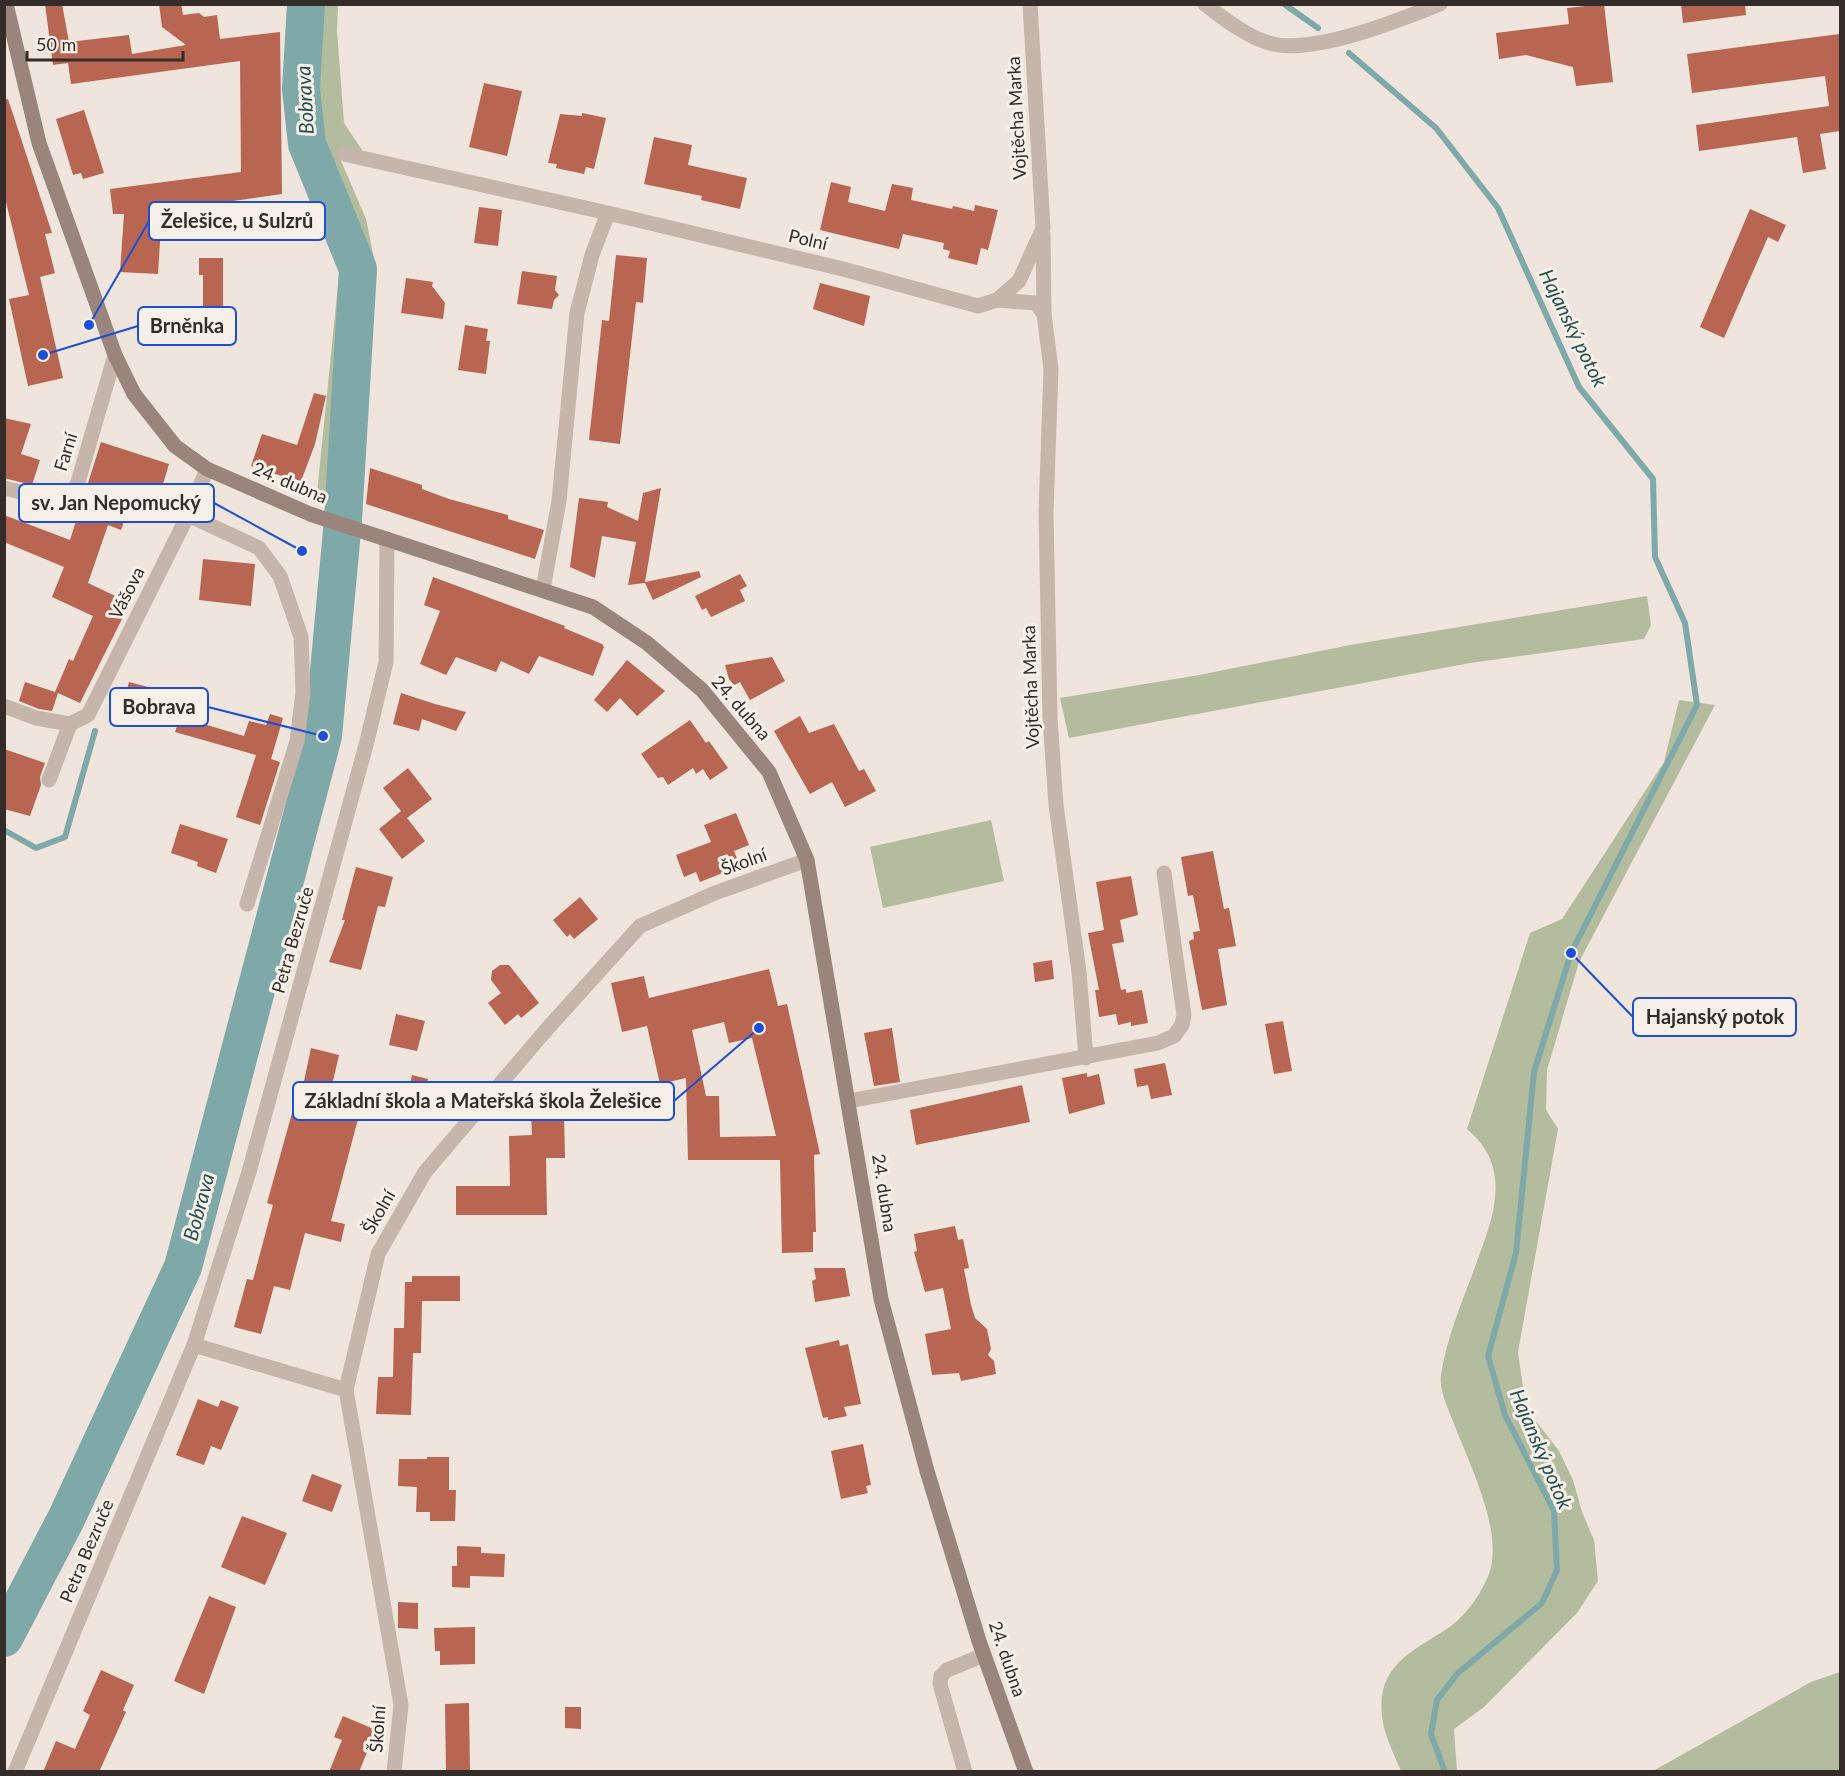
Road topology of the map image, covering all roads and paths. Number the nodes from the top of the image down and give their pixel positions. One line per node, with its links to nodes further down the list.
1 (6, 4): 10 (main road, 24. dubna)
2 (1030, 4): 7 (street, Vojtěcha Marka)
3 (1205, 4): 4 (street)
4 (1440, 4)
5 (344, 154): 6 (street, Polní)
6 (608, 213): 8 (street, Polní); 15 (street)
7 (1043, 228): 8 (street, Vojtěcha Marka); 9 (street, Vojtěcha Marka)
8 (997, 300): 9 (street)
9 (1044, 314): 22 (street, Vojtěcha Marka)
10 (115, 355): 11 (main road, 24. dubna); 12 (street, Farní)
11 (207, 469): 13 (street, Vášova); 14 (main road, 24. dubna)
12 (4, 489)
13 (188, 515): 17 (street, Vášova); 21 (street)
14 (387, 539): 15 (main road, 24. dubna); 24 (street, Petra Bezruče)
15 (543, 589): 19 (main road, 24. dubna)
16 (4, 706): 17 (street)
17 (70, 724): 18 (street)
18 (49, 780)
19 (807, 860): 23 (main road, 24. dubna); 25 (street, Školní)
20 (1164, 873): 22 (street)
21 (247, 904)
22 (1086, 1058): 23 (street)
23 (849, 1101): 26 (main road, 24. dubna)
24 (194, 1346): 25 (street); 27 (street, Petra Bezruče)
25 (346, 1390): 28 (street, Školní)
26 (984, 1655): 29 (street); 30 (main road, 24. dubna)
27 (15, 1772)
28 (394, 1772)
29 (965, 1772)
30 (1026, 1772)

